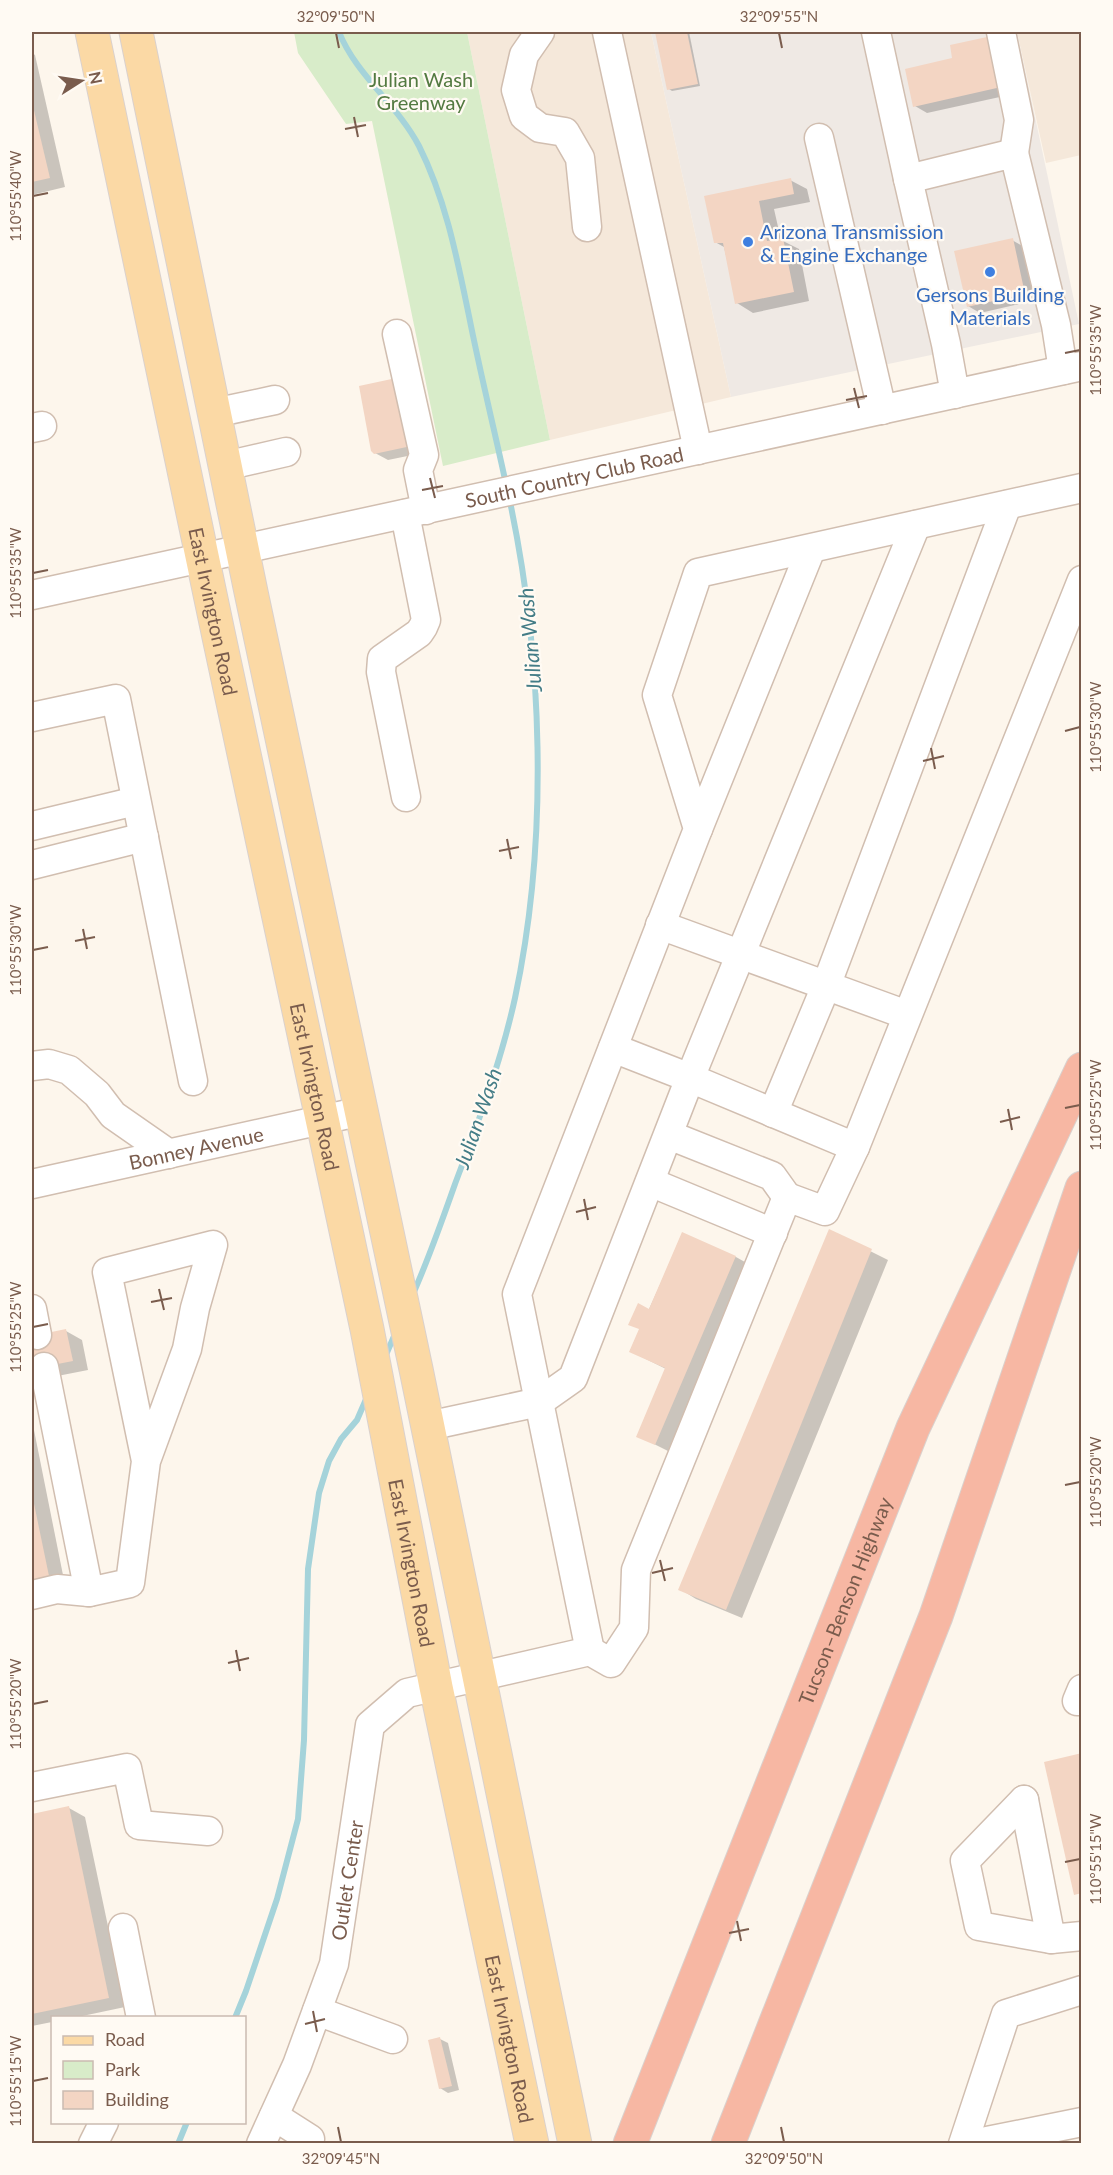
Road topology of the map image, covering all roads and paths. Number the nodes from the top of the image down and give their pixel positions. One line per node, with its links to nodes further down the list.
1 (92, 32): 26 (main road, East Irvington Road)
2 (136, 32): 16 (main road, East Irvington Road)
3 (540, 32): 10 (street)
4 (607, 32): 17 (street)
5 (876, 32): 9 (street)
6 (1001, 32): 8 (street)
7 (819, 138): 15 (street)
8 (1014, 153): 9 (street); 12 (street)
9 (908, 179): 13 (street)
10 (587, 227)
11 (397, 334): 22 (street)
12 (1072, 368): 13 (street, South Country Club Road)
13 (955, 394): 15 (street, South Country Club Road)
14 (275, 400): 16 (street)
15 (882, 410): 17 (street, South Country Club Road)
16 (214, 413): 19 (main road, East Irvington Road)
17 (698, 450): 22 (street, South Country Club Road)
18 (286, 452): 19 (street)
19 (225, 466): 25 (main road, East Irvington Road)
20 (1082, 488): 21 (street)
21 (1007, 505): 23 (street); 38 (street)
22 (416, 512): 25 (street, South Country Club Road); 30 (street)
23 (916, 525): 24 (street); 37 (street)
24 (811, 549): 33 (street); 33 (street)
25 (243, 550): 26 (street, South Country Club Road); 45 (main road, East Irvington Road)
26 (202, 558): 28 (street, South Country Club Road); 47 (main road, East Irvington Road)
27 (1082, 579): 39 (street)
28 (32, 595)
29 (32, 717): 31 (street)
30 (406, 797)
31 (136, 801): 32 (street); 34 (street)
32 (32, 826)
33 (698, 829): 36 (street)
34 (144, 837): 35 (street); 44 (street)
35 (32, 865)
36 (660, 926): 37 (street); 40 (street)
37 (741, 955): 38 (street); 43 (street)
38 (826, 986): 39 (street); 46 (street)
39 (908, 1015): 49 (street)
40 (613, 1048): 43 (street); 57 (street)
41 (32, 1066): 50 (street)
42 (1082, 1069): 80 (highway, Tucson–Benson Highway)
43 (690, 1078): 46 (street); 48 (street)
44 (193, 1081)
45 (362, 1111): 47 (street, Bonney Avenue); 58 (main road, East Irvington Road)
46 (773, 1113): 49 (street)
47 (322, 1120): 50 (street, Bonney Avenue); 64 (main road, East Irvington Road)
48 (669, 1135): 51 (street); 54 (street)
49 (855, 1147): 54 (street)
50 (169, 1154): 52 (street, Bonney Avenue)
51 (650, 1182): 55 (street); 57 (street)
52 (32, 1184)
53 (1082, 1188): 85 (highway)
54 (787, 1197): 55 (street)
55 (773, 1233): 62 (street)
56 (44, 1367): 60 (street)
57 (539, 1402): 58 (street); 62 (street)
58 (428, 1426): 63 (main road, East Irvington Road)
59 (146, 1461): 59 (street); 60 (street)
60 (89, 1592): 61 (street)
61 (32, 1594)
62 (590, 1651): 63 (street, Outlet Center)
63 (478, 1676): 64 (street, Outlet Center); 84 (main road, East Irvington Road)
64 (436, 1687): 73 (street, Outlet Center); 83 (main road, East Irvington Road)
65 (1082, 1689): 66 (street)
66 (1082, 1700)
67 (32, 1787): 68 (street)
68 (208, 1831)
69 (123, 1928): 74 (street)
70 (1082, 1936): 71 (street)
71 (1052, 1939): 71 (street)
72 (1082, 1990): 86 (street)
73 (317, 2011): 75 (street); 76 (street, Outlet Center)
74 (141, 2016)
75 (393, 2039)
76 (274, 2116): 79 (street); 82 (street, Outlet Center)
77 (1082, 2122): 87 (street)
78 (103, 2124): 81 (street)
79 (310, 2139)
80 (627, 2143)
81 (93, 2144)
82 (261, 2144)
83 (532, 2144)
84 (575, 2144)
85 (728, 2144)
86 (963, 2144)
87 (972, 2144)

